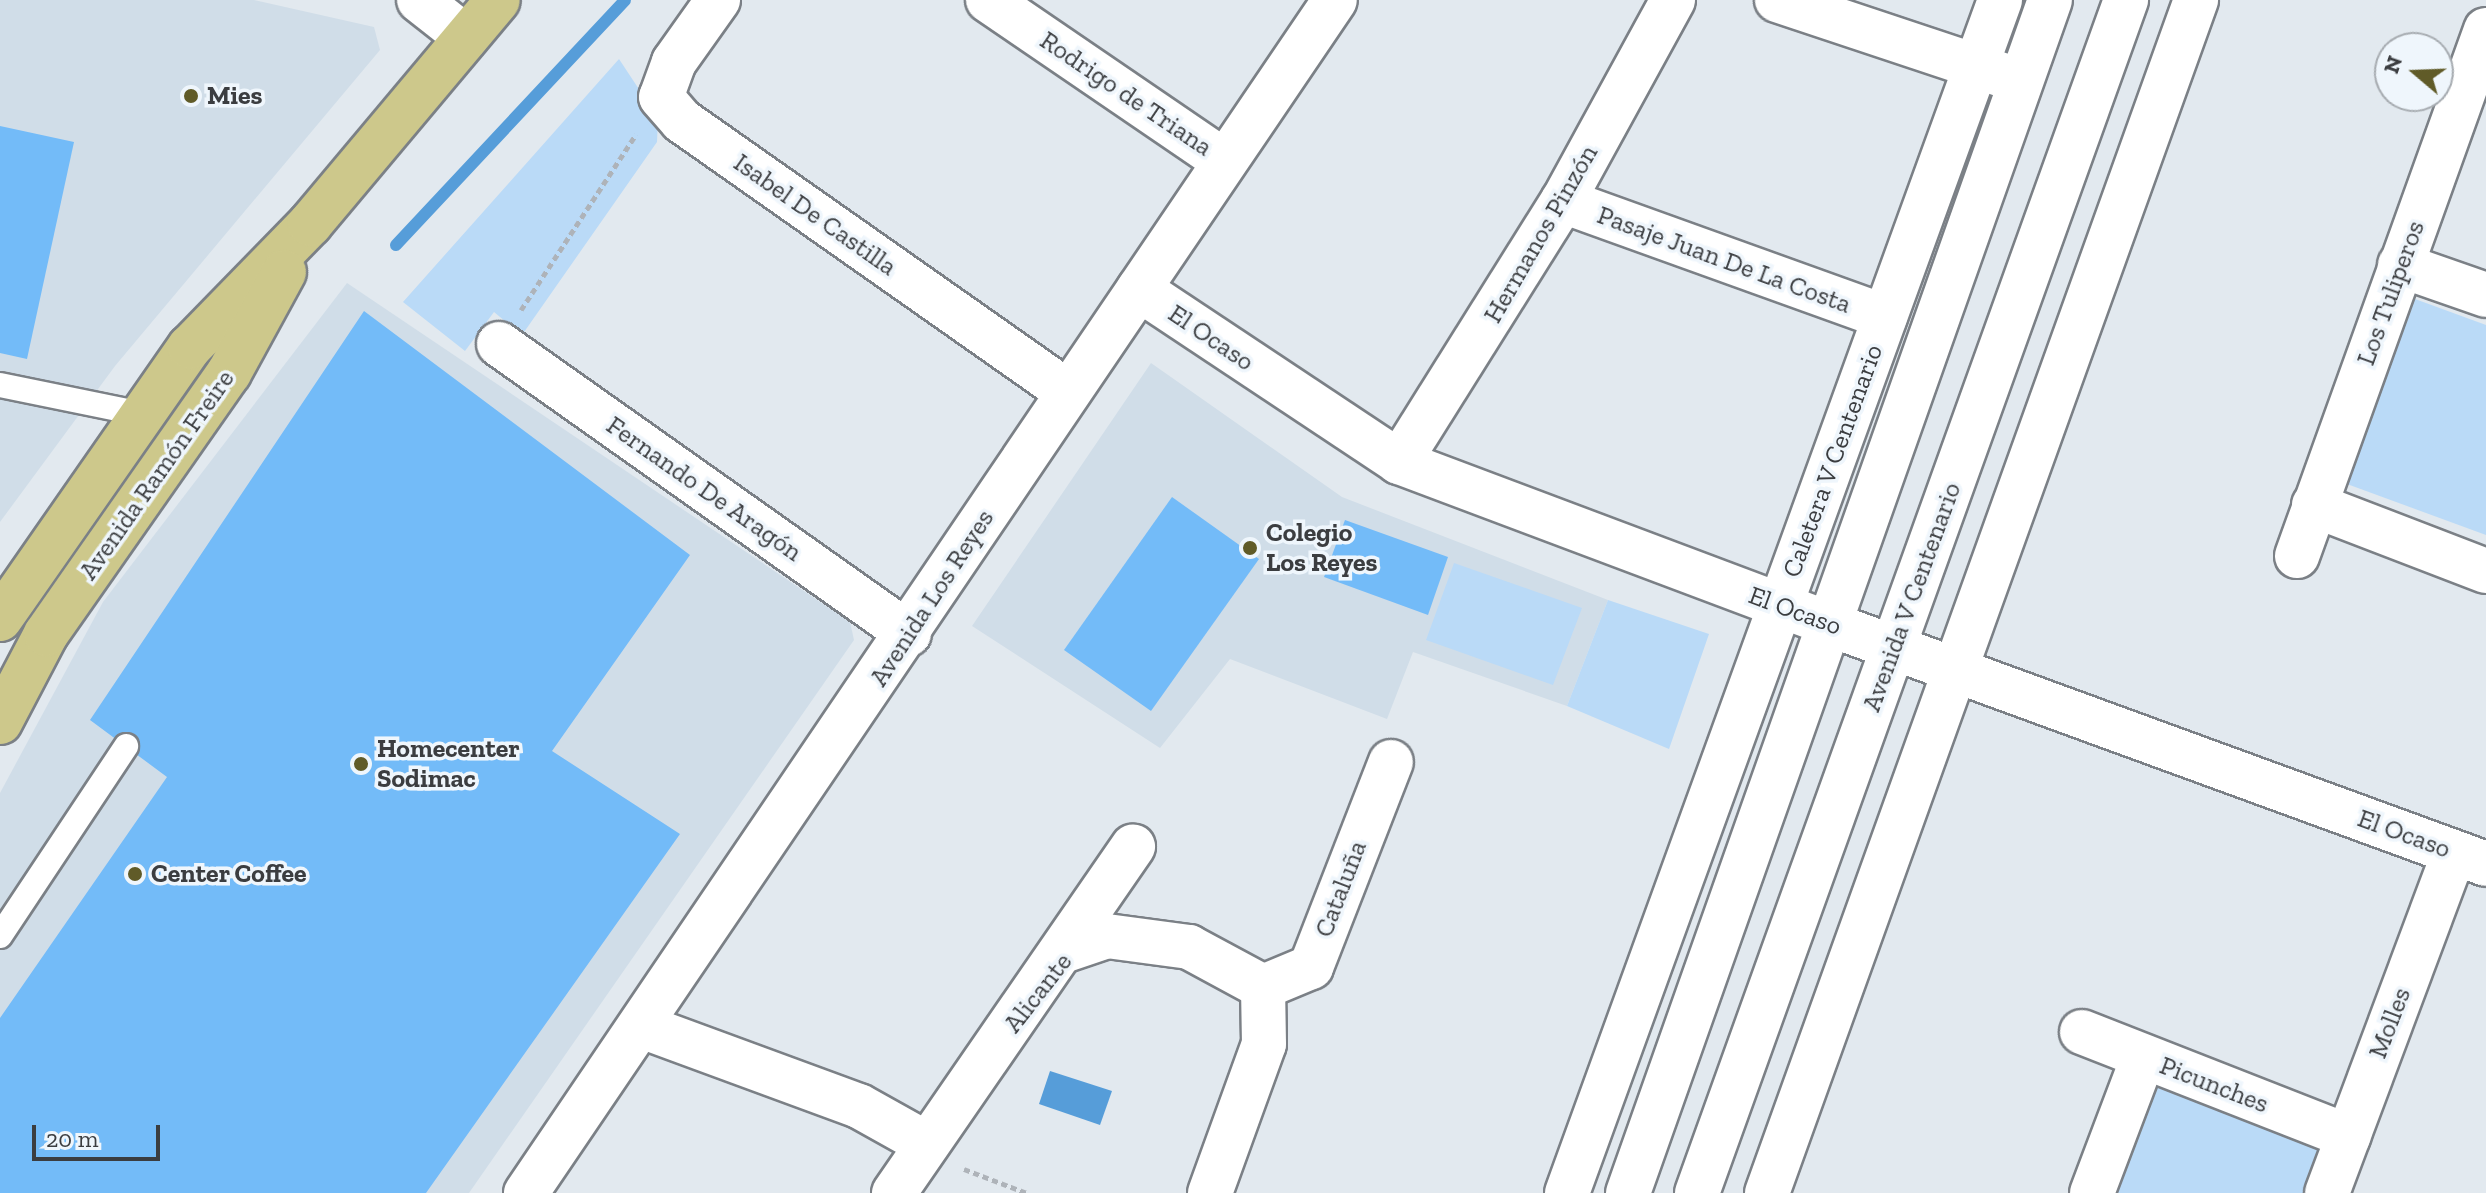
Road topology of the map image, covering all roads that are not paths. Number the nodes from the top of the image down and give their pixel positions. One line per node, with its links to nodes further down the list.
1 (419, 0): 15 (street)
2 (498, 0): 15 (main road, Avenida Ramón Freire)
3 (718, 0): 27 (street, Isabel De Castilla)
4 (988, 0): 18 (street, Rodrigo de Triana)
5 (1335, 0): 18 (street, Avenida Los Reyes)
6 (1673, 0): 19 (street, Hermanos Pinzón)
7 (1777, 0): 16 (street)
8 (2000, 0): 16 (street, Caletera V Centenario)
9 (2050, 0): 17 (street)
10 (2126, 0): 37 (street, Avenida V Centenario)
11 (2196, 0): 38 (street)
12 (2476, 0): 13 (street)
13 (2486, 4)
14 (2486, 30): 21 (street, Los Tuliperos)
15 (466, 37): 20 (main road, Avenida Ramón Freire)
16 (1976, 66): 17 (street); 24 (street, Caletera V Centenario)
17 (2023, 82): 35 (street)
18 (1224, 161): 22 (street, Avenida Los Reyes)
19 (1563, 201): 24 (street, Pasaje Juan De La Costa); 29 (street, Hermanos Pinzón)
20 (310, 224): 28 (main road, Avenida Ramón Freire); 39 (main road, Avenida Ramón Freire)
21 (2400, 265): 23 (street); 30 (street, Los Tuliperos)
22 (1139, 289): 27 (street, Avenida Los Reyes); 29 (street, El Ocaso)
23 (2486, 295)
24 (1885, 317): 33 (street, Caletera V Centenario)
25 (499, 344): 36 (street, Fernando De Aragón)
26 (0, 385): 28 (lane)
27 (1068, 392): 36 (street, Avenida Los Reyes)
28 (142, 414): 34 (main road, Avenida Ramón Freire)
29 (1399, 462): 33 (street, El Ocaso)
30 (2314, 505): 31 (street, Los Tuliperos); 32 (street)
31 (2297, 556)
32 (2486, 571)
33 (1781, 606): 35 (street, El Ocaso); 55 (street, Caletera V Centenario)
34 (0, 619)
35 (1832, 625): 37 (street, El Ocaso); 56 (street)
36 (909, 634): 47 (street, Avenida Los Reyes)
37 (1895, 647): 38 (street, El Ocaso); 57 (street, Avenida V Centenario)
38 (1956, 669): 43 (street, El Ocaso); 58 (street)
39 (0, 722)
40 (126, 746): 44 (lane)
41 (1391, 762): 46 (street, Cataluña)
42 (1133, 846): 45 (street)
43 (2470, 858): 50 (street, Molles)
44 (0, 936)
45 (1066, 950): 46 (street, Alicante); 51 (street, Alicante)
46 (1263, 987): 54 (street)
47 (644, 1027): 51 (street); 52 (street, Avenida Los Reyes)
48 (2082, 1032): 49 (street, Picunches)
49 (2143, 1058): 50 (street, Picunches); 59 (street)
50 (2348, 1136): 60 (street, Molles)
51 (927, 1144): 53 (street, Alicante)
52 (526, 1193)
53 (894, 1193)
54 (1210, 1193)
55 (1567, 1193)
56 (1628, 1193)
57 (1697, 1193)
58 (1767, 1193)
59 (2092, 1193)
60 (2327, 1193)

